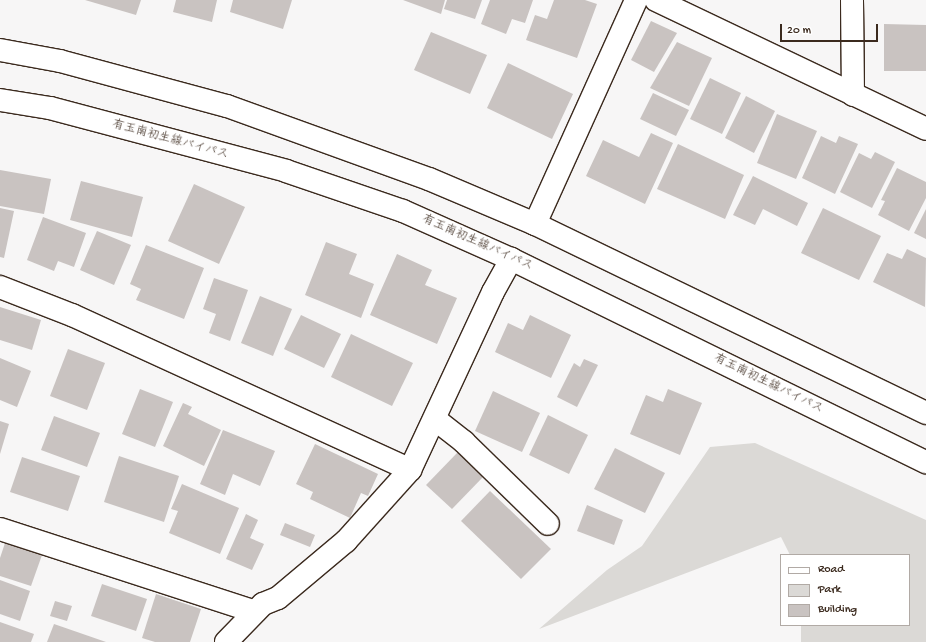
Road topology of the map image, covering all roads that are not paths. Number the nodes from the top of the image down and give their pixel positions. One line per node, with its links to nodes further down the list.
1 (636, 0): 8 (street)
2 (656, 0): 5 (street)
3 (852, 0): 5 (street)
4 (0, 50): 8 (street)
5 (854, 95): 7 (street)
6 (0, 100): 9 (street, 有玉南初生線バイパス)
7 (926, 129)
8 (535, 224): 11 (street)
9 (511, 259): 12 (street); 13 (street, 有玉南初生線バイパス)
10 (0, 287): 14 (street)
11 (926, 413)
12 (436, 420): 14 (street); 15 (street)
13 (926, 462)
14 (410, 470): 17 (street)
15 (548, 524)
16 (0, 529): 17 (street)
17 (256, 612): 18 (street)
18 (226, 642)

